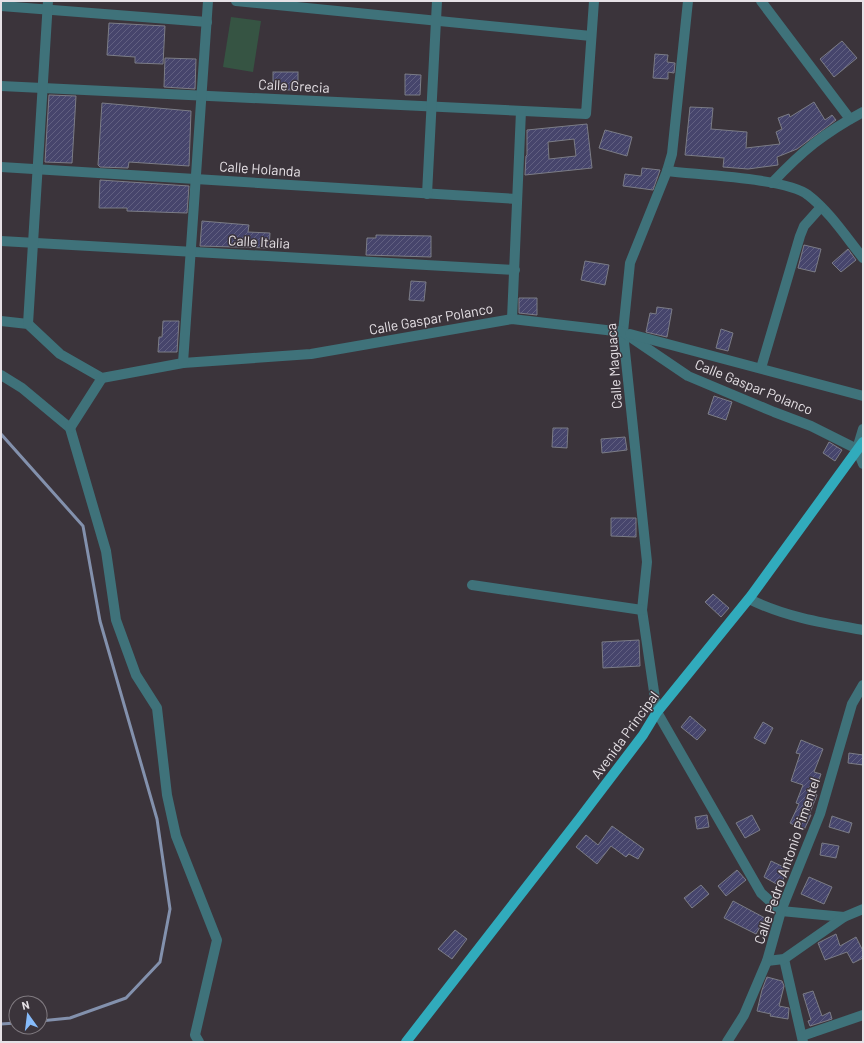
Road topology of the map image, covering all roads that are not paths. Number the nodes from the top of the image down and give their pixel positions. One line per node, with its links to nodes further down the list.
1 (208, 1): 10 (street)
2 (236, 1): 9 (street)
3 (437, 1): 9 (street)
4 (594, 1): 11 (street)
5 (688, 1): 21 (street, Calle Maguaca)
6 (761, 1): 18 (street)
7 (48, 5): 8 (street); 10 (street); 13 (street)
8 (1, 6)
9 (436, 21): 11 (street); 15 (street)
10 (207, 22): 14 (street)
11 (591, 36): 16 (street, Calle Grecia)
12 (1, 86): 13 (street, Calle Grecia)
13 (43, 88): 14 (street, Calle Grecia); 20 (street)
14 (202, 95): 15 (street, Calle Grecia); 22 (street)
15 (432, 107): 16 (street, Calle Grecia); 24 (street)
16 (521, 111): 25 (street)
17 (863, 112): 18 (street)
18 (850, 119): 23 (street)
19 (1, 167): 20 (street, Calle Holanda)
20 (38, 169): 22 (street, Calle Holanda); 28 (street)
21 (667, 171): 23 (street); 35 (street, Calle Maguaca)
22 (196, 179): 24 (street, Calle Holanda); 29 (street)
23 (772, 183): 26 (street)
24 (428, 194): 25 (street, Calle Holanda)
25 (517, 199): 31 (street)
26 (821, 207): 30 (street); 37 (street)
27 (1, 241): 28 (street, Calle Italia)
28 (33, 243): 29 (street, Calle Italia); 34 (street)
29 (191, 252): 31 (street, Calle Italia); 36 (street)
30 (863, 258)
31 (515, 270): 32 (street)
32 (512, 319): 35 (street, Calle Gaspar Polanco); 36 (street, Calle Gaspar Polanco)
33 (1, 321): 34 (street)
34 (28, 324): 39 (street)
35 (623, 332): 37 (street); 43 (street, Calle Gaspar Polanco); 47 (street, Calle Maguaca)
36 (184, 363): 39 (street, Calle Gaspar Polanco)
37 (761, 368): 40 (street)
38 (1, 375): 41 (street)
39 (102, 378): 41 (street)
40 (863, 396)
41 (70, 428): 58 (street)
42 (863, 429): 43 (street)
43 (860, 446): 44 (street); 46 (main road, Avenida Principal)
44 (863, 464)
45 (472, 585): 47 (street)
46 (749, 599): 48 (street); 50 (main road, Avenida Principal)
47 (642, 610): 50 (street, Calle Maguaca)
48 (863, 630)
49 (863, 685): 52 (street, Calle Pedro Antonio Pimentel)
50 (658, 712): 52 (street); 59 (main road, Avenida Principal)
51 (863, 909): 53 (street)
52 (781, 911): 53 (street); 55 (street, Calle Pedro Antonio Pimentel)
53 (844, 918): 54 (street)
54 (784, 959): 55 (street); 57 (street)
55 (767, 961): 60 (street, Calle Pedro Antonio Pimentel)
56 (863, 1015): 57 (street)
57 (803, 1039)
58 (200, 1042)
59 (406, 1042)
60 (727, 1042)

